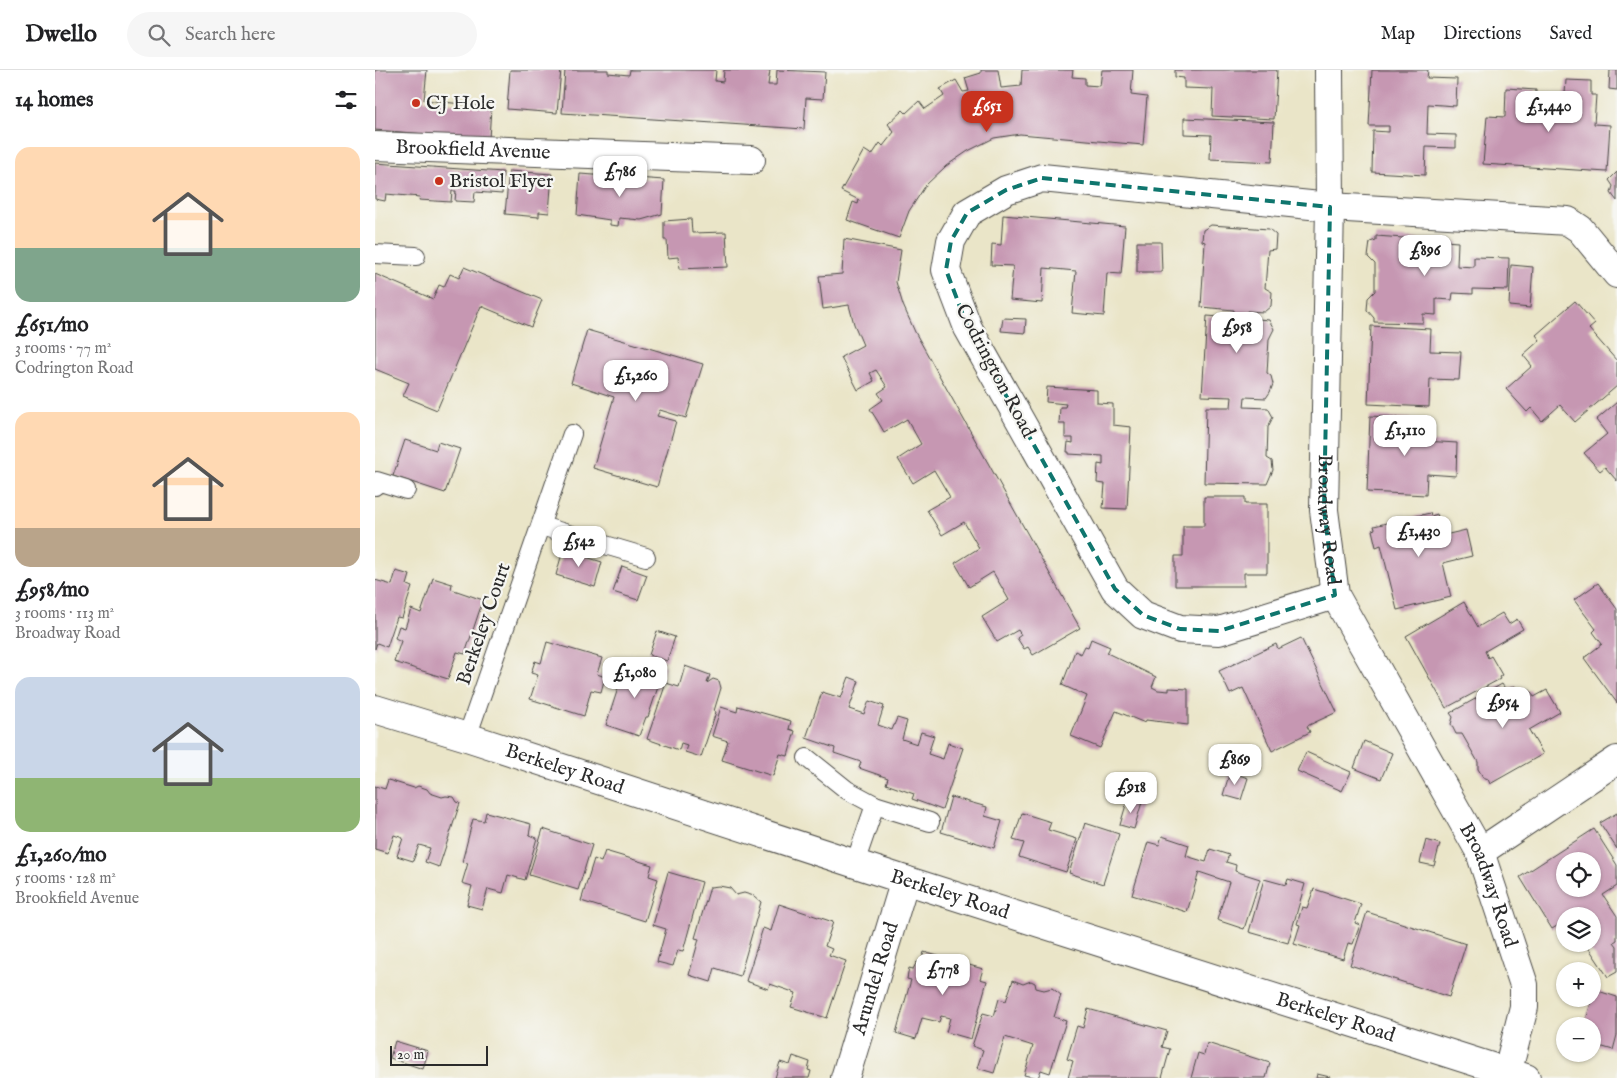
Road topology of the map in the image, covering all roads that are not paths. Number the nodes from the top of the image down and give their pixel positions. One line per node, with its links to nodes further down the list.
1 (1329, 70): 4 (street, Broadway Road)
2 (375, 146): 3 (street, Brookfield Avenue)
3 (751, 160)
4 (1330, 207): 7 (street, Codrington Road); 13 (street, Broadway Road); 13 (street, Codrington Road)
5 (375, 254): 6 (lane)
6 (416, 256)
7 (1617, 274)
8 (573, 434): 11 (lane, Berkeley Court)
9 (375, 486): 10 (lane)
10 (406, 490)
11 (541, 526): 12 (lane); 15 (lane, Berkeley Court)
12 (646, 557)
13 (1335, 595): 20 (street, Broadway Road)
14 (375, 709): 15 (street, Berkeley Road)
15 (467, 737): 21 (street, Berkeley Road)
16 (807, 758): 18 (lane)
17 (1617, 760): 20 (street)
18 (875, 804): 19 (lane); 21 (lane)
19 (931, 822)
20 (1480, 852): 23 (street, Broadway Road)
21 (855, 863): 22 (street, Berkeley Road)
22 (905, 880): 23 (street, Berkeley Road); 24 (street, Arundel Road)
23 (1513, 1076)
24 (845, 1078)

